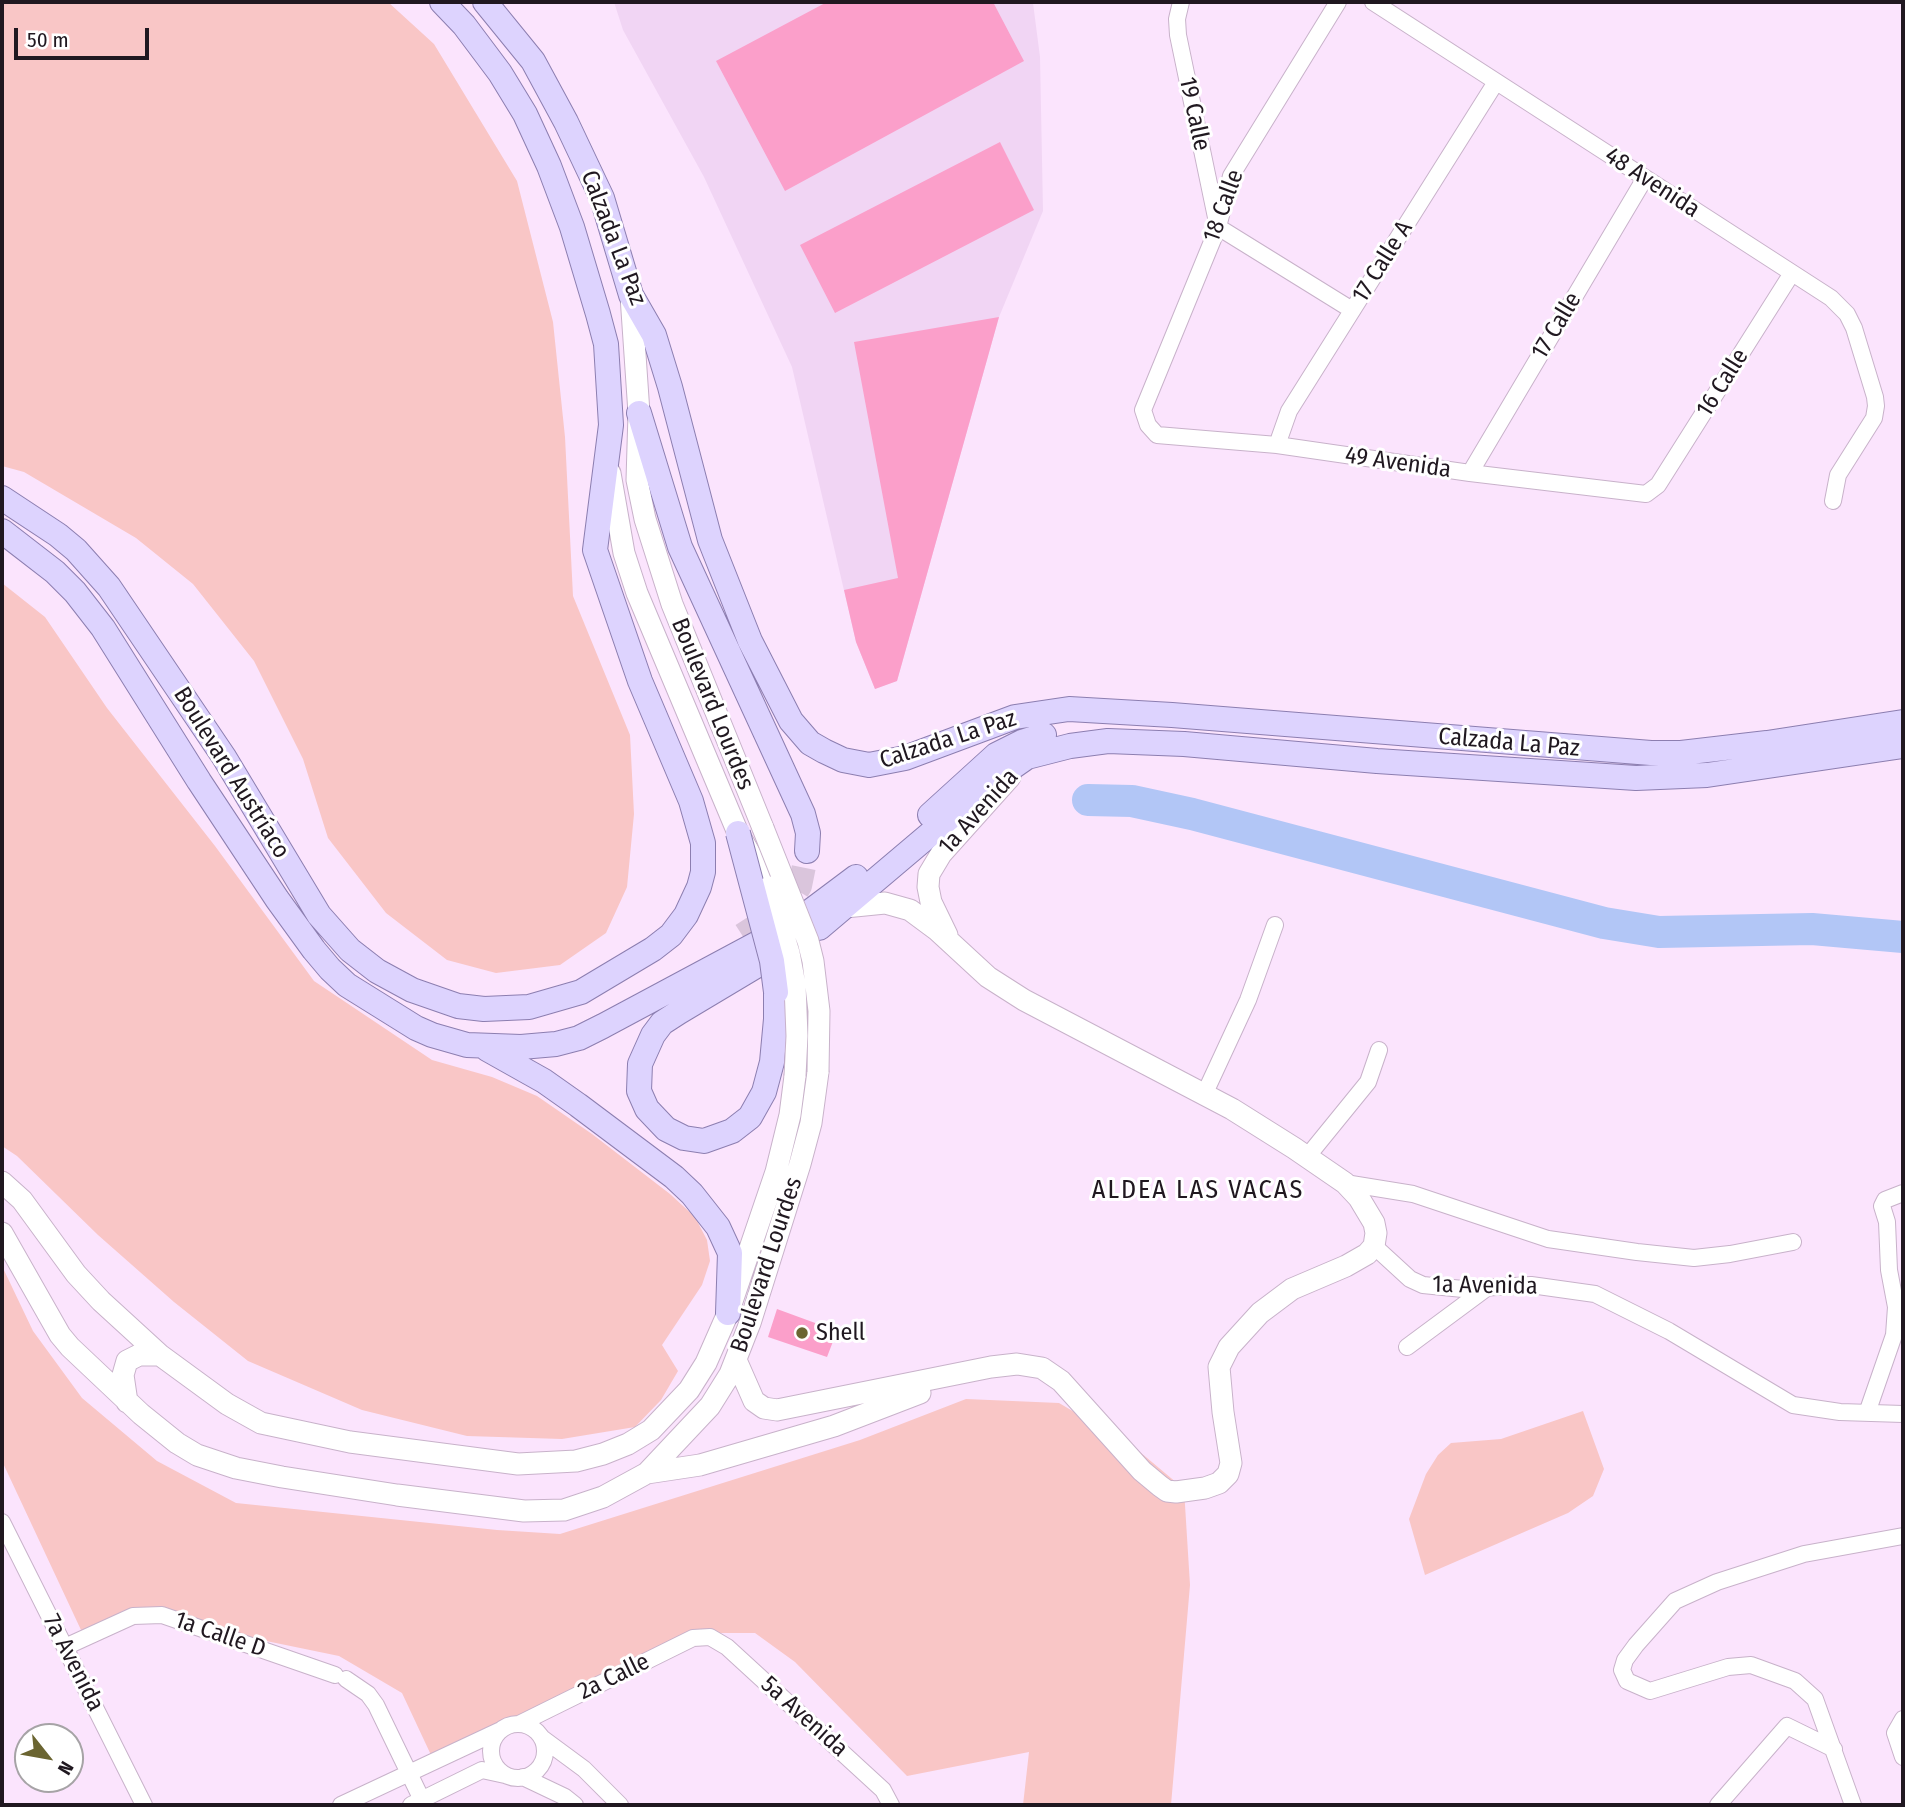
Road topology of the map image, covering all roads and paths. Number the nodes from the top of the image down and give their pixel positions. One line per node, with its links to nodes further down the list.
1 (442, 2): 15 (main road, Calzada La Paz)
2 (485, 2): 10 (main road, Calzada La Paz)
3 (1181, 2): 8 (street, 19 Calle)
4 (1338, 2): 8 (street, 18 Calle)
5 (1373, 2): 6 (street, 48 Avenida)
6 (1496, 82): 7 (street, 48 Avenida); 11 (street, 17 Calle A)
7 (1645, 178): 9 (street, 48 Avenida); 16 (street, 17 Calle)
8 (1218, 227): 11 (street); 13 (street, 18 Calle)
9 (1791, 273): 17 (street, 16 Calle); 19 (street, 48 Avenida)
10 (631, 295): 12 (main road, Boulevard Lourdes); 21 (main road, Calzada La Paz)
11 (1352, 310): 14 (street, 17 Calle A)
12 (639, 412): 26 (main road); 45 (main road, Boulevard Lourdes, bridge)
13 (1148, 425): 14 (street, 49 Avenida)
14 (1277, 445): 16 (street, 49 Avenida)
15 (609, 451): 25 (main road, Boulevard Lourdes); 30 (main road, Calzada La Paz)
16 (1470, 473): 17 (street, 49 Avenida)
17 (1652, 491)
18 (2, 498): 30 (main road, Boulevard Austríaco)
19 (1833, 501)
20 (2, 531): 31 (main road, Boulevard Austríaco)
21 (1903, 722)
22 (1090, 743): 23 (main road, Calzada La Paz); 24 (main road, Calzada La Paz); 27 (main road, Calzada La Paz)
23 (1903, 746)
24 (1027, 758): 27 (main road, Calzada La Paz); 29 (main road, 1a Avenida)
25 (738, 833): 31 (main road, bridge); 42 (main road, Boulevard Lourdes, bridge)
26 (807, 851)
27 (845, 907): 29 (main road, 1a Avenida)
28 (1275, 925): 33 (street)
29 (953, 946): 33 (main road, 1a Avenida)
30 (484, 1009)
31 (483, 1047): 42 (main road)
32 (1378, 1050): 34 (street)
33 (1204, 1095): 34 (main road, 1a Avenida)
34 (1307, 1157): 36 (main road, 1a Avenida)
35 (2, 1182): 44 (main road, Boulevard Lourdes)
36 (1345, 1183): 39 (street); 40 (main road, 1a Avenida)
37 (1903, 1193): 48 (street)
38 (2, 1233): 47 (main road, Boulevard Lourdes)
39 (1793, 1242)
40 (1374, 1246): 41 (street, 1a Avenida); 46 (main road)
41 (1488, 1287): 43 (street); 48 (street, 1a Avenida)
42 (728, 1313): 44 (main road, Boulevard Lourdes)
43 (1407, 1347)
44 (160, 1355): 47 (main road)
45 (736, 1360): 46 (main road); 50 (main road, Boulevard Lourdes)
46 (971, 1372): 50 (main road)
47 (127, 1402): 50 (main road, Boulevard Lourdes)
48 (1867, 1413): 49 (street, 1a Avenida)
49 (1903, 1414)
50 (647, 1472)
51 (2, 1521): 54 (street, 7a Avenida)
52 (1903, 1536): 59 (street)
53 (710, 1637): 56 (street, 2a Calle); 69 (street, 5a Avenida)
54 (65, 1647): 61 (street, 1a Calle D); 65 (street, 7a Avenida)
55 (1903, 1719): 60 (street)
56 (519, 1724): 57 (street); 58 (street)
57 (501, 1730): 61 (street); 62 (street)
58 (541, 1738): 63 (street); 68 (street)
59 (1834, 1749): 70 (street); 71 (street)
60 (1903, 1757)
61 (408, 1774): 64 (street, 1a Calle D); 66 (street)
62 (505, 1775): 63 (street); 64 (street)
63 (523, 1777): 67 (street)
64 (417, 1802)
65 (144, 1805)
66 (341, 1805)
67 (575, 1805)
68 (620, 1805)
69 (891, 1805)
70 (1718, 1805)
71 (1853, 1805)

